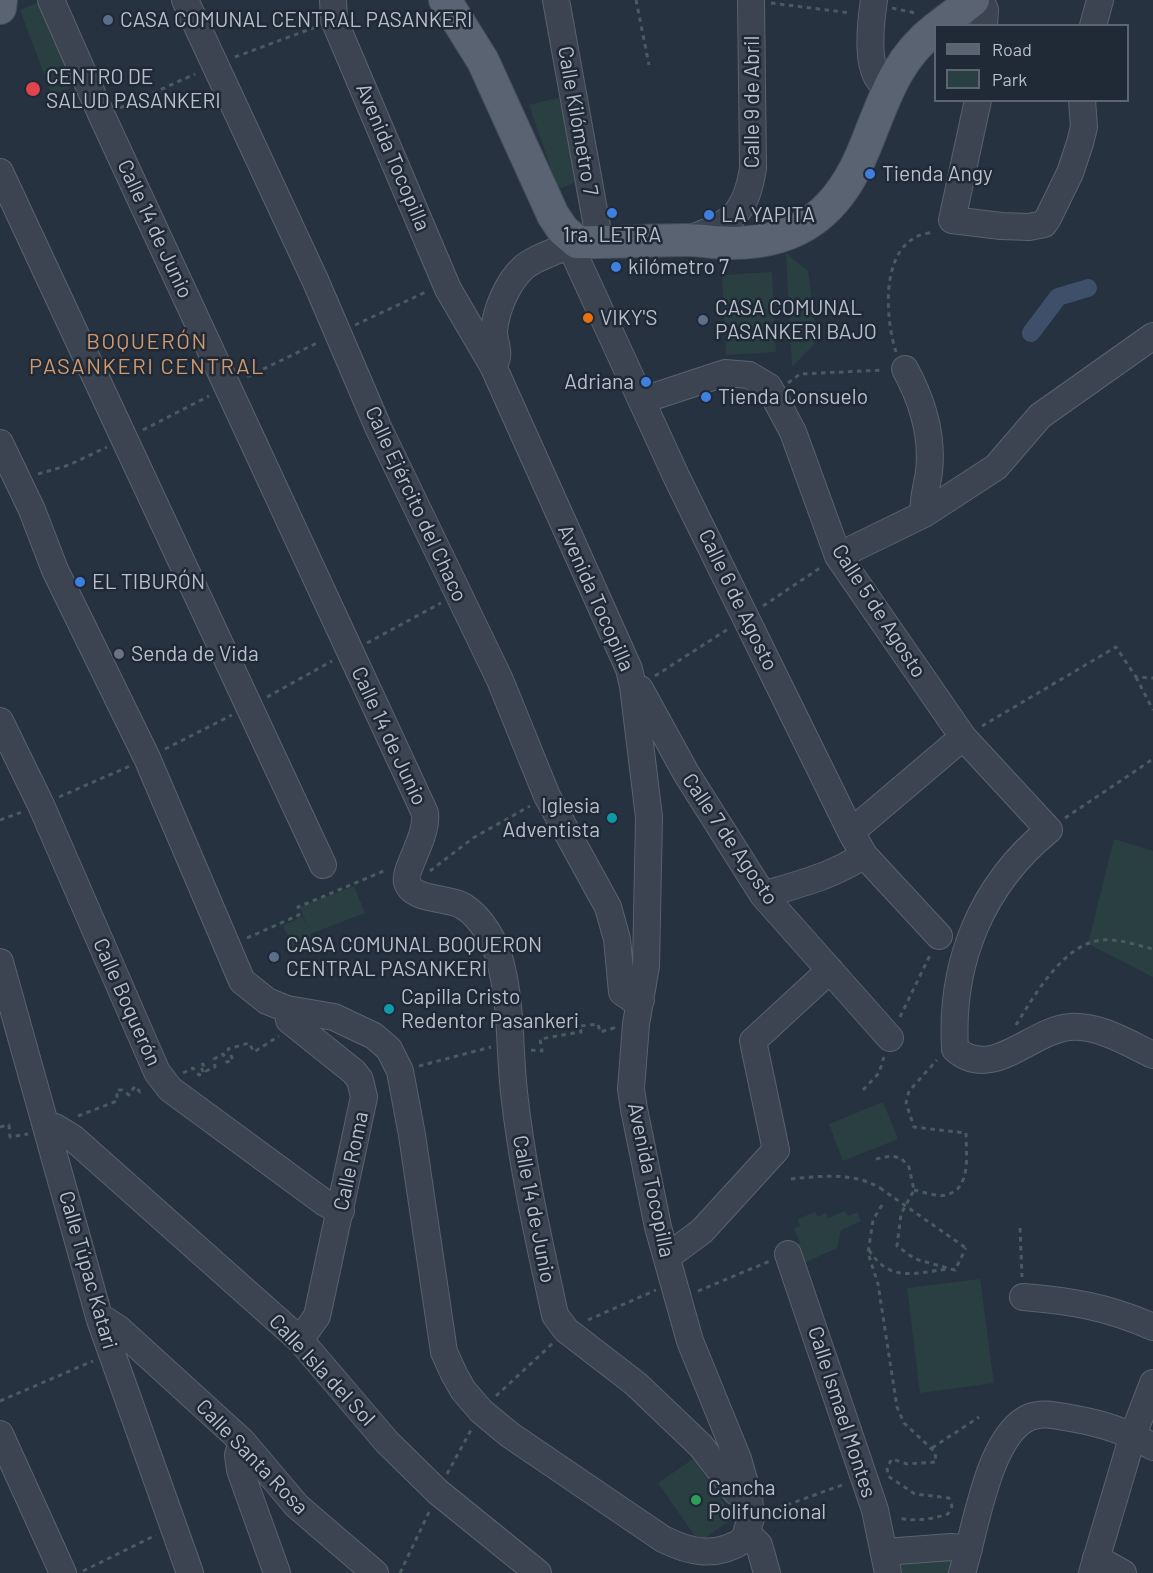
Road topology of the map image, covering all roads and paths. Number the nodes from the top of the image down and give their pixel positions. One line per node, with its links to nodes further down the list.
1 (1, 0): 14 (main road)
2 (51, 0): 48 (street, Calle 14 de Junio)
3 (185, 0): 44 (street, Calle Ejército del Chaco)
4 (333, 0): 29 (street, Avenida Tocopilla)
5 (445, 0): 27 (main road)
6 (556, 0): 27 (street, Calle Kilómetro 7)
7 (636, 0): 20 (path)
8 (752, 0): 26 (street, Calle 9 de Abril)
9 (972, 0): 16 (main road)
10 (981, 0): 17 (street)
11 (1100, 0): 18 (street)
12 (795, 6): 13 (path)
13 (873, 6): 15 (path); 21 (street)
14 (0, 8)
15 (936, 24)
16 (941, 24)
17 (984, 24)
18 (1094, 24)
19 (934, 30): 21 (main road)
20 (649, 65)
21 (888, 86): 26 (main road)
22 (978, 102): 25 (street)
23 (1082, 102): 25 (street)
24 (0, 172): 49 (street)
25 (952, 220): 30 (path)
26 (686, 240): 27 (main road)
27 (589, 243): 29 (street); 32 (street, Calle 6 de Agosto)
28 (1153, 336): 35 (street)
29 (493, 366): 39 (street, Avenida Tocopilla)
30 (905, 369): 31 (path); 35 (street)
31 (774, 393): 32 (street, Calle 5 de Agosto); 36 (street, Calle 5 de Agosto)
32 (643, 400): 45 (street, Calle 6 de Agosto)
33 (0, 443): 34 (street)
34 (9, 485): 53 (street)
35 (924, 514): 36 (street)
36 (838, 556): 42 (street, Calle 5 de Agosto)
37 (1136, 677): 38 (path); 40 (path); 42 (path)
38 (1153, 678)
39 (633, 686): 51 (street, Calle 7 de Agosto); 57 (street, Avenida Tocopilla)
40 (1153, 710)
41 (0, 721): 66 (street, Calle Boquerón)
42 (963, 737): 45 (street); 46 (street, Calle 5 de Agosto)
43 (1153, 759): 46 (path)
44 (547, 796): 50 (path); 57 (street, Calle Ejército del Chaco)
45 (851, 832): 47 (street, Calle 6 de Agosto)
46 (1041, 836): 62 (street)
47 (864, 855): 51 (street); 52 (street, Calle 6 de Agosto)
48 (414, 860): 50 (street, Calle 14 de Junio); 53 (path)
49 (323, 865)
50 (409, 888): 60 (street, Calle 14 de Junio)
51 (763, 895): 56 (street, Calle 7 de Agosto)
52 (939, 936): 59 (path)
53 (226, 947): 58 (street)
54 (1153, 949): 64 (path)
55 (0, 962): 69 (street, Calle Túpac Katari)
56 (830, 970): 59 (street, Calle 7 de Agosto); 78 (street)
57 (641, 1000): 61 (street, Avenida Tocopilla)
58 (291, 1018): 65 (street); 66 (path); 74 (street, Calle Roma)
59 (890, 1038): 67 (path)
60 (521, 1041): 61 (path); 65 (path); 84 (street, Calle 14 de Junio)
61 (635, 1045): 78 (street, Avenida Tocopilla)
62 (955, 1050): 64 (street); 72 (path)
63 (1153, 1055): 64 (street)
64 (996, 1059)
65 (400, 1071): 89 (street)
66 (165, 1082): 69 (path); 74 (street, Calle Boquerón)
67 (863, 1090)
68 (0, 1127): 69 (path)
69 (52, 1129): 82 (street, Calle Túpac Katari); 85 (street, Calle Isla del Sol)
70 (876, 1158): 72 (path)
71 (791, 1179): 79 (path, bridge)
72 (914, 1190): 79 (path)
73 (882, 1205): 76 (path)
74 (342, 1211): 85 (street, Calle Roma)
75 (1020, 1228): 81 (path)
76 (868, 1248): 79 (path); 94 (path)
77 (788, 1254): 80 (path); 95 (street, Calle Ismael Montes)
78 (667, 1257): 80 (street, Avenida Tocopilla)
79 (951, 1269)
80 (676, 1291): 84 (path); 98 (street, Avenida Tocopilla)
81 (1023, 1297): 83 (street)
82 (100, 1320): 86 (street, Calle Túpac Katari); 92 (street, Calle Santa Rosa)
83 (1153, 1327)
84 (567, 1330): 89 (path); 98 (street, Calle 14 de Junio)
85 (300, 1340): 96 (street, Calle Isla del Sol)
86 (111, 1354): 88 (path); 99 (street, Calle Túpac Katari)
87 (1153, 1383): 93 (street)
88 (0, 1401)
89 (481, 1411): 96 (path); 100 (street)
90 (979, 1417): 94 (path)
91 (0, 1434): 104 (street)
92 (242, 1441): 107 (street); 108 (street, Calle Santa Rosa)
93 (1143, 1441): 101 (street); 103 (street)
94 (932, 1448): 97 (path)
95 (864, 1478): 97 (street, Calle Ismael Montes); 98 (path)
96 (438, 1492): 109 (path); 110 (street, Calle Isla del Sol)
97 (874, 1510): 102 (street, Calle Ismael Montes)
98 (749, 1516): 100 (street); 112 (street)
99 (173, 1526): 105 (path); 106 (street, Calle Túpac Katari)
100 (711, 1553): 111 (street)
101 (966, 1561): 102 (street)
102 (886, 1563)
103 (1094, 1565): 113 (street)
104 (63, 1573)
105 (79, 1573)
106 (190, 1573)
107 (277, 1573)
108 (375, 1573)
109 (400, 1573)
110 (538, 1573)
111 (691, 1573)
112 (767, 1573)
113 (1123, 1573)

